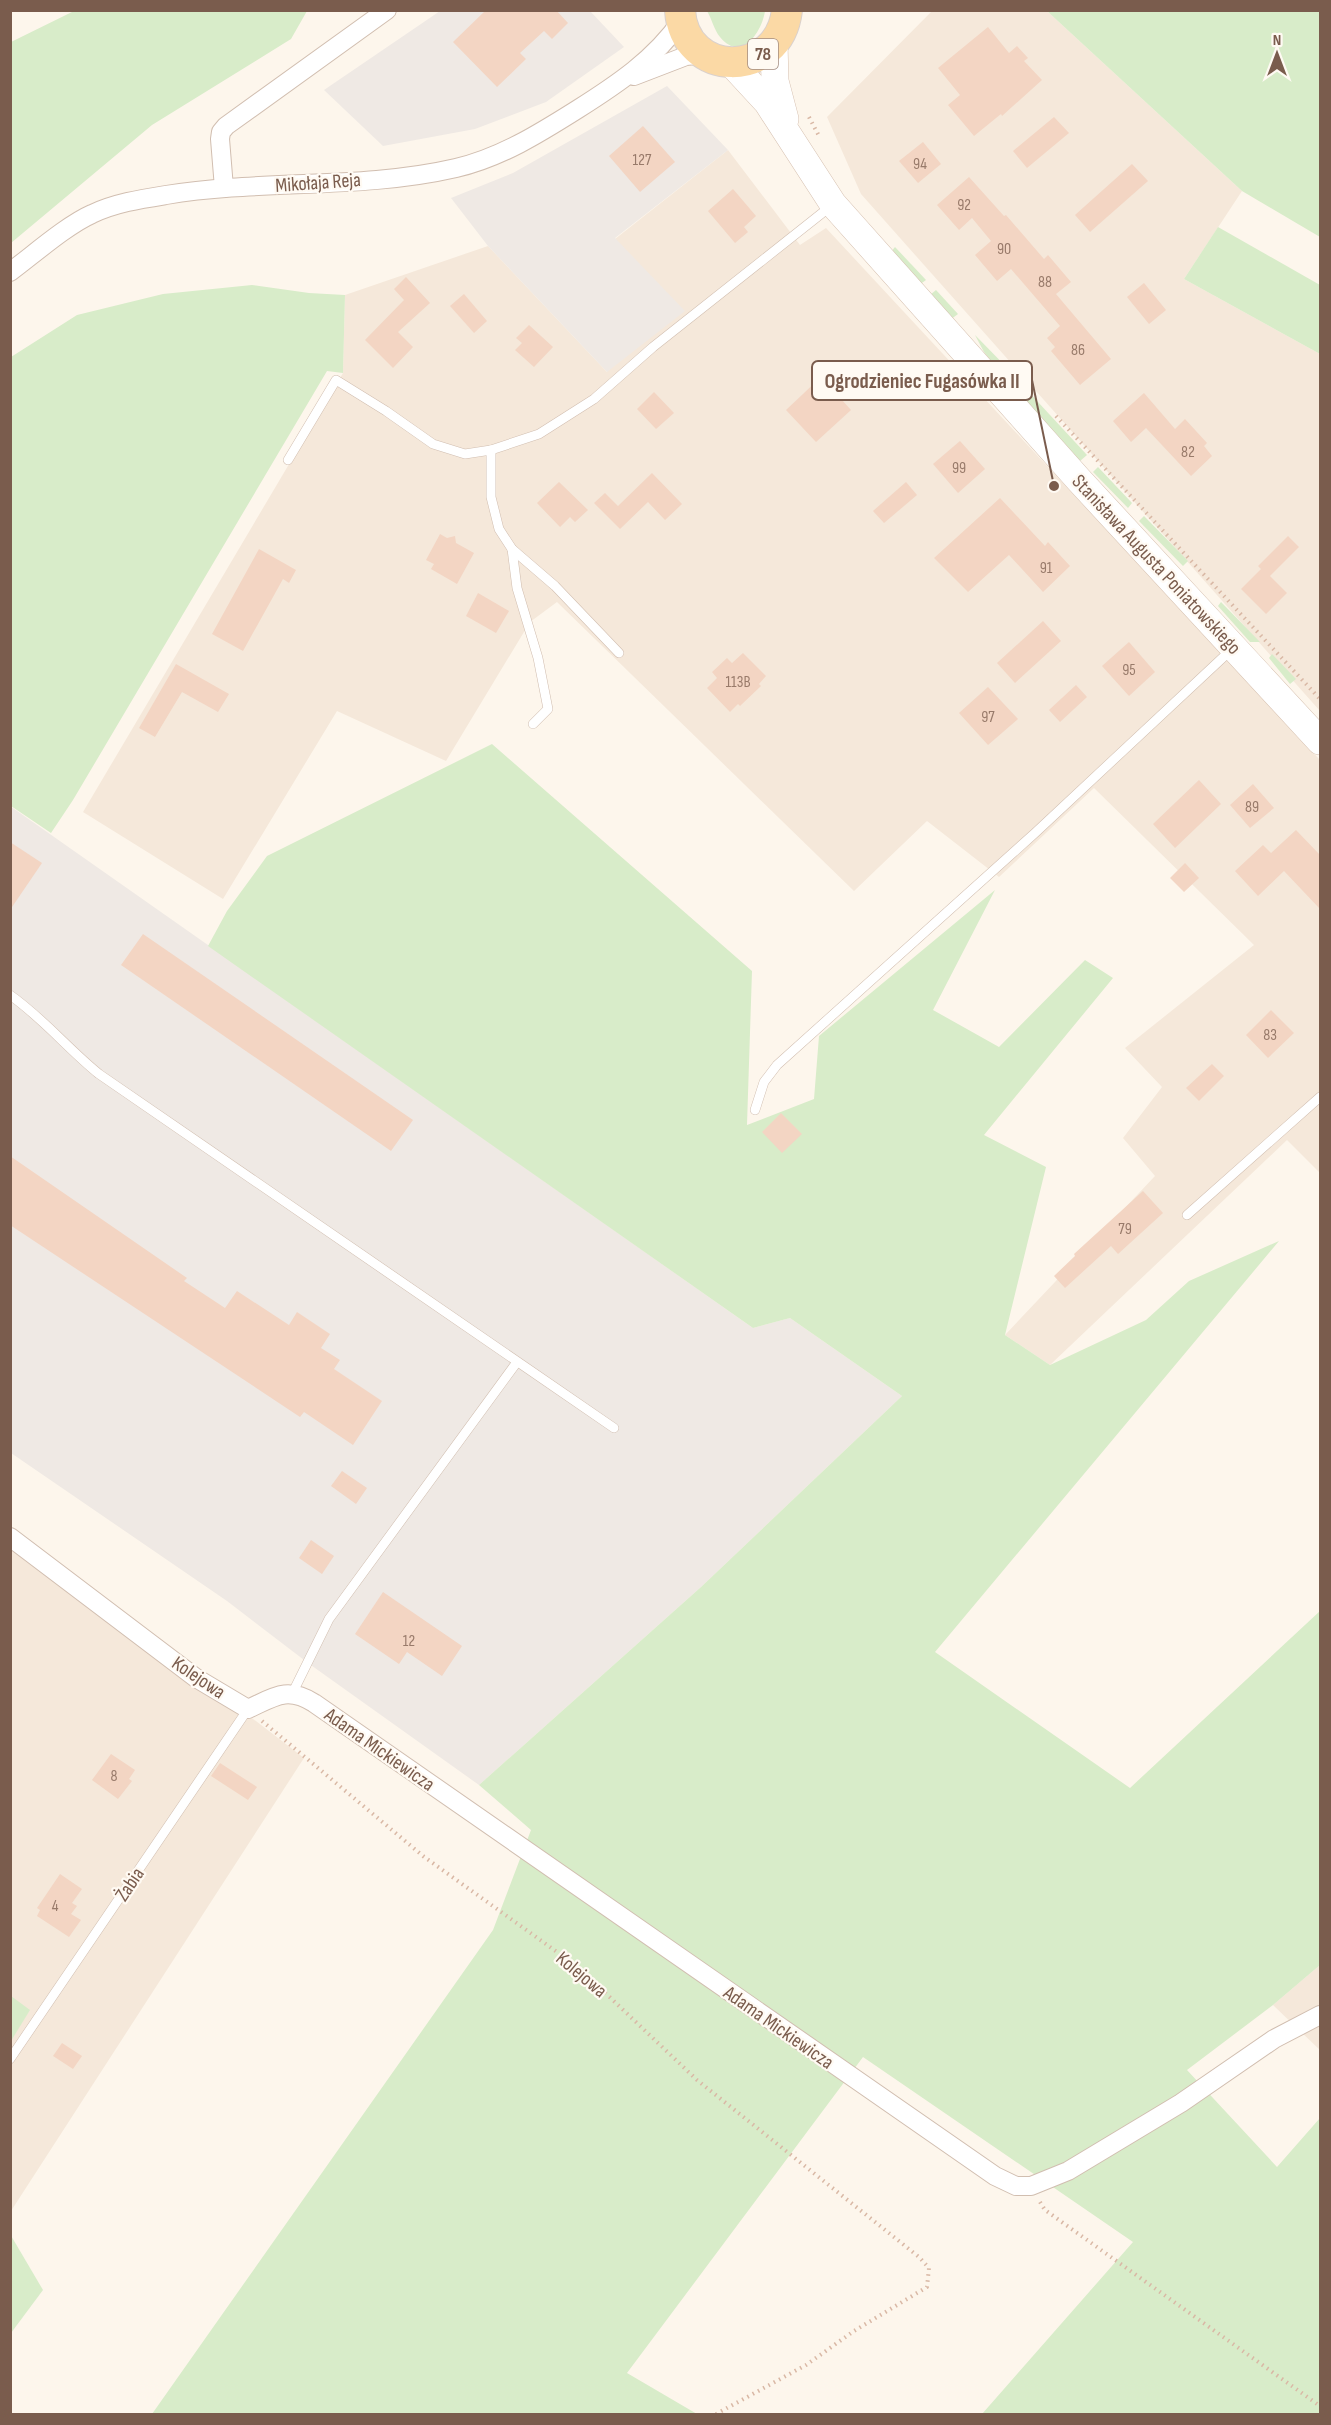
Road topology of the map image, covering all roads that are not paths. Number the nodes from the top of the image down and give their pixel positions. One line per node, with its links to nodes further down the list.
1 (387, 10): 8 (street)
2 (787, 10): 4 (main road, 78)
3 (681, 16): 5 (main road); 6 (street, Mikołaja Reja)
4 (774, 43): 5 (main road, 78); 7 (main road, Stanisława Augusta Poniatowskiego)
5 (718, 58): 6 (street, Mikołaja Reja); 7 (main road, Stanisława Augusta Poniatowskiego)
6 (624, 80): 8 (street, Mikołaja Reja)
7 (790, 137): 9 (main road, Stanisława Augusta Poniatowskiego)
8 (224, 188): 10 (street, Mikołaja Reja)
9 (832, 204): 11 (lane); 14 (main road, Stanisława Augusta Poniatowskiego)
10 (10, 272)
11 (491, 450): 12 (lane); 13 (lane)
12 (288, 460)
13 (512, 549): 15 (lane); 16 (lane)
14 (1234, 647): 17 (main road, Stanisława Augusta Poniatowskiego); 20 (lane)
15 (619, 653)
16 (533, 724)
17 (1320, 741)
18 (10, 995): 22 (lane)
19 (1320, 1097): 21 (lane)
20 (755, 1110)
21 (1187, 1215)
22 (517, 1362): 23 (lane); 25 (lane)
23 (614, 1428)
24 (10, 1537): 26 (street, Kolejowa)
25 (292, 1694): 26 (street); 27 (street, Adama Mickiewicza)
26 (248, 1709): 28 (lane, Żabia)
27 (1320, 2015)
28 (10, 2059)

